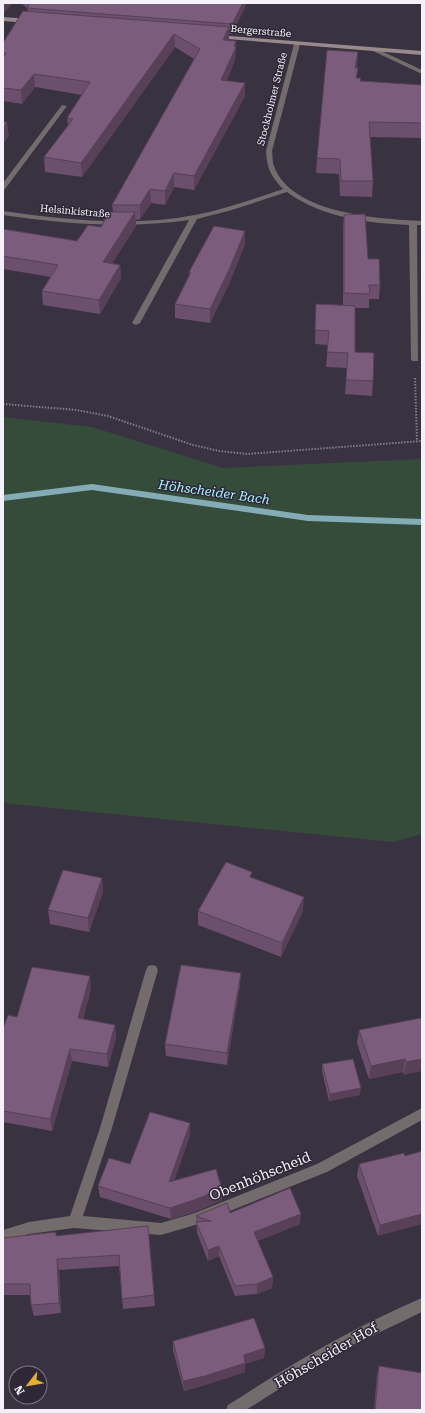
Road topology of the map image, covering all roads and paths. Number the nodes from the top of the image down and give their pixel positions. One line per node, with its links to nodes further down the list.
1 (3, 19): 2 (street)
2 (36, 22)
3 (211, 37): 4 (street, Bergerstraße)
4 (297, 44): 5 (street, Bergerstraße); 10 (street, Stockholmer Straße)
5 (375, 50): 6 (street, Bergerstraße); 7 (street)
6 (422, 53)
7 (422, 72)
8 (64, 106): 9 (street)
9 (3, 188)
10 (287, 190): 12 (street, Helsinkistraße); 13 (street, Stockholmer Straße)
11 (3, 213): 12 (street, Helsinkistraße)
12 (194, 217): 15 (street)
13 (413, 222): 14 (street, Stockholmer Straße); 16 (street)
14 (422, 223)
15 (136, 323)
16 (415, 359): 18 (path)
17 (3, 404): 18 (path)
18 (417, 441): 19 (path)
19 (422, 441)
20 (152, 970): 22 (street)
21 (422, 1114): 22 (street, Obenhöhscheid)
22 (74, 1222): 23 (street, Obenhöhscheid)
23 (3, 1236)
24 (422, 1305): 25 (street, Höhscheider Hof)
25 (233, 1410)

